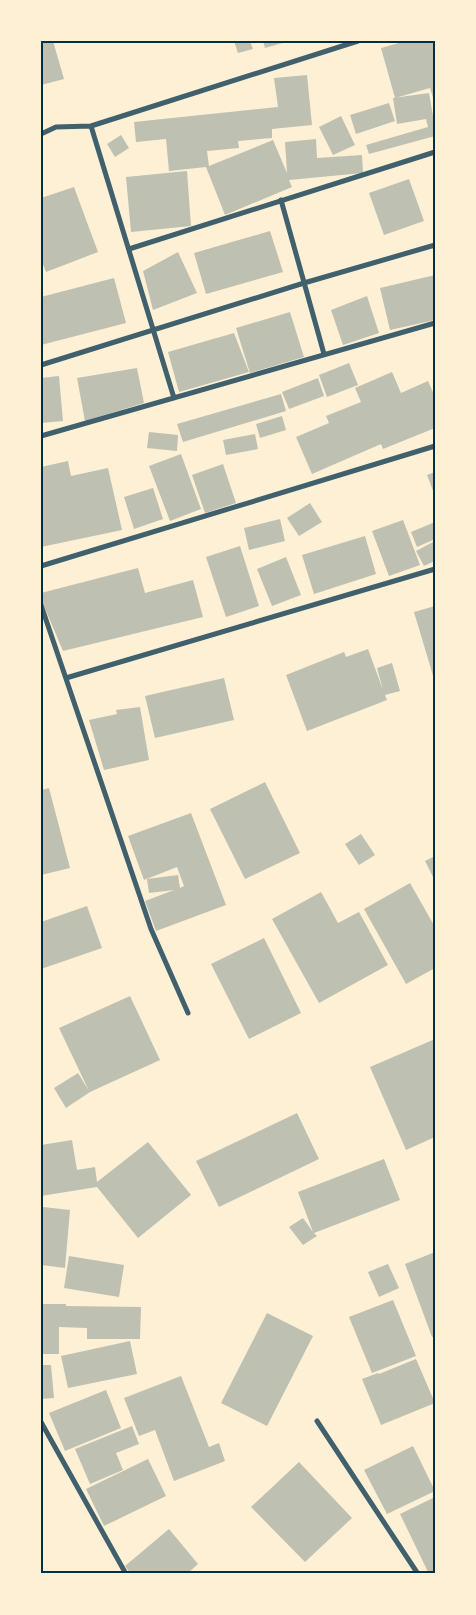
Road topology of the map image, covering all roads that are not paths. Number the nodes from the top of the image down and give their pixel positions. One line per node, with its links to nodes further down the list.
1 (358, 41): 2 (street)
2 (91, 126): 3 (street); 7 (street)
3 (41, 134)
4 (435, 152): 5 (street)
5 (280, 200): 7 (street); 8 (street)
6 (435, 245): 8 (street)
7 (129, 249): 10 (street)
8 (304, 284): 10 (street); 11 (street)
9 (435, 323): 11 (street)
10 (154, 330): 12 (street); 13 (street)
11 (324, 354): 13 (street)
12 (41, 365)
13 (174, 398): 14 (street)
14 (41, 436)
15 (435, 446): 16 (street)
16 (41, 566)
17 (435, 569): 19 (street)
18 (41, 605): 19 (street)
19 (66, 678): 20 (street)
20 (188, 1013)
21 (316, 1421): 24 (street)
22 (41, 1422): 23 (street)
23 (126, 1574)
24 (418, 1574)

